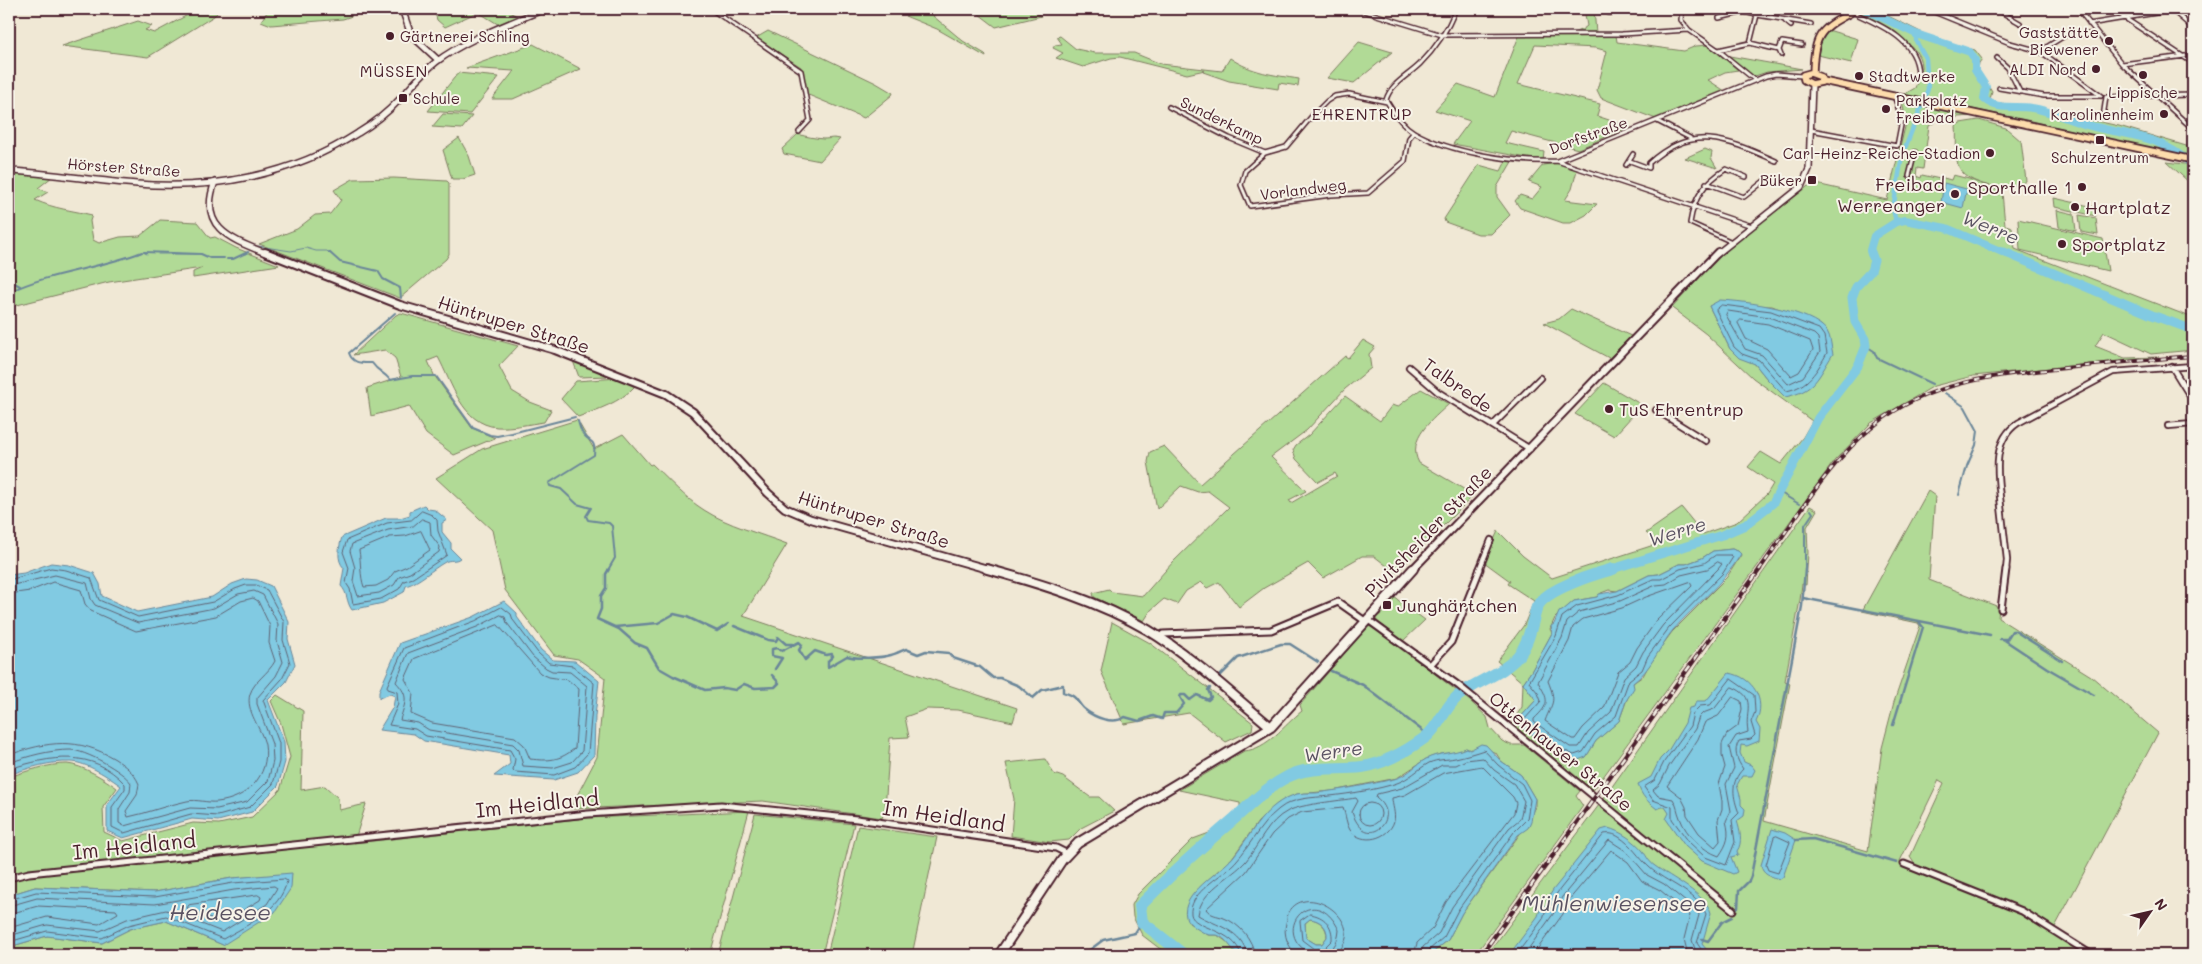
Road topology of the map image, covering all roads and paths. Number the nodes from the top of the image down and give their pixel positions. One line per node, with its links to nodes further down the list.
1 (402, 9): 42 (street)
2 (544, 9): 42 (street, Hörster Straße)
3 (711, 9): 64 (street)
4 (1357, 9): 32 (street)
5 (1456, 9): 32 (street)
6 (1633, 9): 18 (street)
7 (1682, 9): 30 (street)
8 (1766, 9): 21 (street)
9 (1835, 9): 19 (street)
10 (1927, 9): 37 (street)
11 (1996, 9): 12 (street); 25 (street)
12 (2018, 9)
13 (2078, 9): 27 (street)
14 (2111, 9): 23 (street)
15 (1856, 10): 19 (main road); 46 (street)
16 (2172, 10): 17 (street); 23 (street); 29 (street)
17 (2193, 11)
18 (1609, 13)
19 (1846, 15): 45 (main road)
20 (1756, 16): 21 (street); 22 (street); 33 (street)
21 (1765, 16): 24 (street)
22 (1719, 18)
23 (2123, 18): 27 (street); 40 (street)
24 (1785, 21): 26 (street); 28 (street)
25 (2020, 23)
26 (1811, 24)
27 (2089, 24): 31 (street)
28 (1791, 26)
29 (2193, 28)
30 (1689, 30): 32 (street); 35 (street)
31 (2096, 34): 37 (street); 44 (street)
32 (1442, 35): 58 (street)
33 (1750, 43): 35 (street); 36 (street)
34 (1802, 45): 36 (street)
35 (1718, 50): 48 (street)
36 (1779, 50): 38 (street)
37 (2040, 51): 55 (street)
38 (1782, 55)
39 (2193, 55): 40 (street)
40 (2184, 57): 43 (street); 44 (street)
41 (1997, 58): 52 (street)
42 (438, 60): 79 (street, Hörster Straße)
43 (2193, 63)
44 (2122, 64): 57 (street)
45 (1813, 74): 47 (main road); 49 (main road)
46 (1918, 74)
47 (1802, 76): 48 (street, Dorfstraße); 50 (main road)
48 (1755, 80): 61 (street, Dorfstraße)
49 (1822, 81): 50 (main road); 54 (main road)
50 (1812, 84): 63 (street, Pivitsheider Straße)
51 (1999, 88): 52 (street)
52 (2020, 92): 55 (street)
53 (2193, 95): 57 (street)
54 (1894, 96): 63 (street); 71 (main road)
55 (2101, 96): 56 (street)
56 (2106, 97): 57 (street); 60 (street)
57 (2159, 97): 62 (street)
58 (1387, 102): 65 (street, Dorfstraße); 68 (street, Vorlandweg)
59 (1169, 107): 68 (street, Sunderkamp)
60 (2103, 117)
61 (1657, 121): 66 (street); 72 (street, Dorfstraße)
62 (2193, 128)
63 (1811, 130): 82 (street, Pivitsheider Straße)
64 (799, 132)
65 (1414, 132): 68 (street, Vorlandweg); 72 (street, Dorfstraße)
66 (1690, 138): 70 (street); 73 (street)
67 (1915, 152): 76 (street)
68 (1265, 153)
69 (1633, 154): 73 (street)
70 (1776, 160)
71 (2193, 160)
72 (1557, 161): 81 (street)
73 (1630, 161): 74 (street)
74 (1626, 165)
75 (9, 172): 79 (street, Hörster Straße)
76 (1909, 176)
77 (1746, 177): 80 (street)
78 (1764, 181): 80 (street)
79 (215, 182): 98 (street, Hüntruper Straße)
80 (1706, 183): 81 (street)
81 (1692, 206): 82 (street); 83 (street)
82 (1752, 226): 83 (street, Pivitsheider Straße)
83 (1732, 242): 94 (street, Pivitsheider Straße)
84 (2193, 366): 86 (street)
85 (1409, 367): 91 (street, Talbrede)
86 (2172, 367): 88 (street); 96 (street)
87 (1540, 378): 91 (street, Talbrede)
88 (2193, 401)
89 (1656, 410): 93 (street)
90 (2193, 424): 92 (street)
91 (1493, 426): 94 (street, Talbrede)
92 (2168, 426)
93 (1706, 442)
94 (1530, 448): 97 (street, Pivitsheider Straße)
95 (1491, 540): 99 (street)
96 (2001, 609)
97 (1366, 620): 98 (street, Ottenhauser Straße); 99 (street, Ottenhauser Straße); 100 (street, Pivitsheider Straße)
98 (1160, 638): 100 (street, Hüntruper Straße)
99 (1431, 664): 104 (street, Ottenhauser Straße)
100 (1271, 727): 101 (street, Pivitsheider Straße)
101 (1068, 854): 103 (street, Im Heidland); 105 (street, Pivitsheider Straße)
102 (1904, 864): 106 (street)
103 (9, 878)
104 (1733, 910)
105 (999, 955)
106 (2092, 955)

